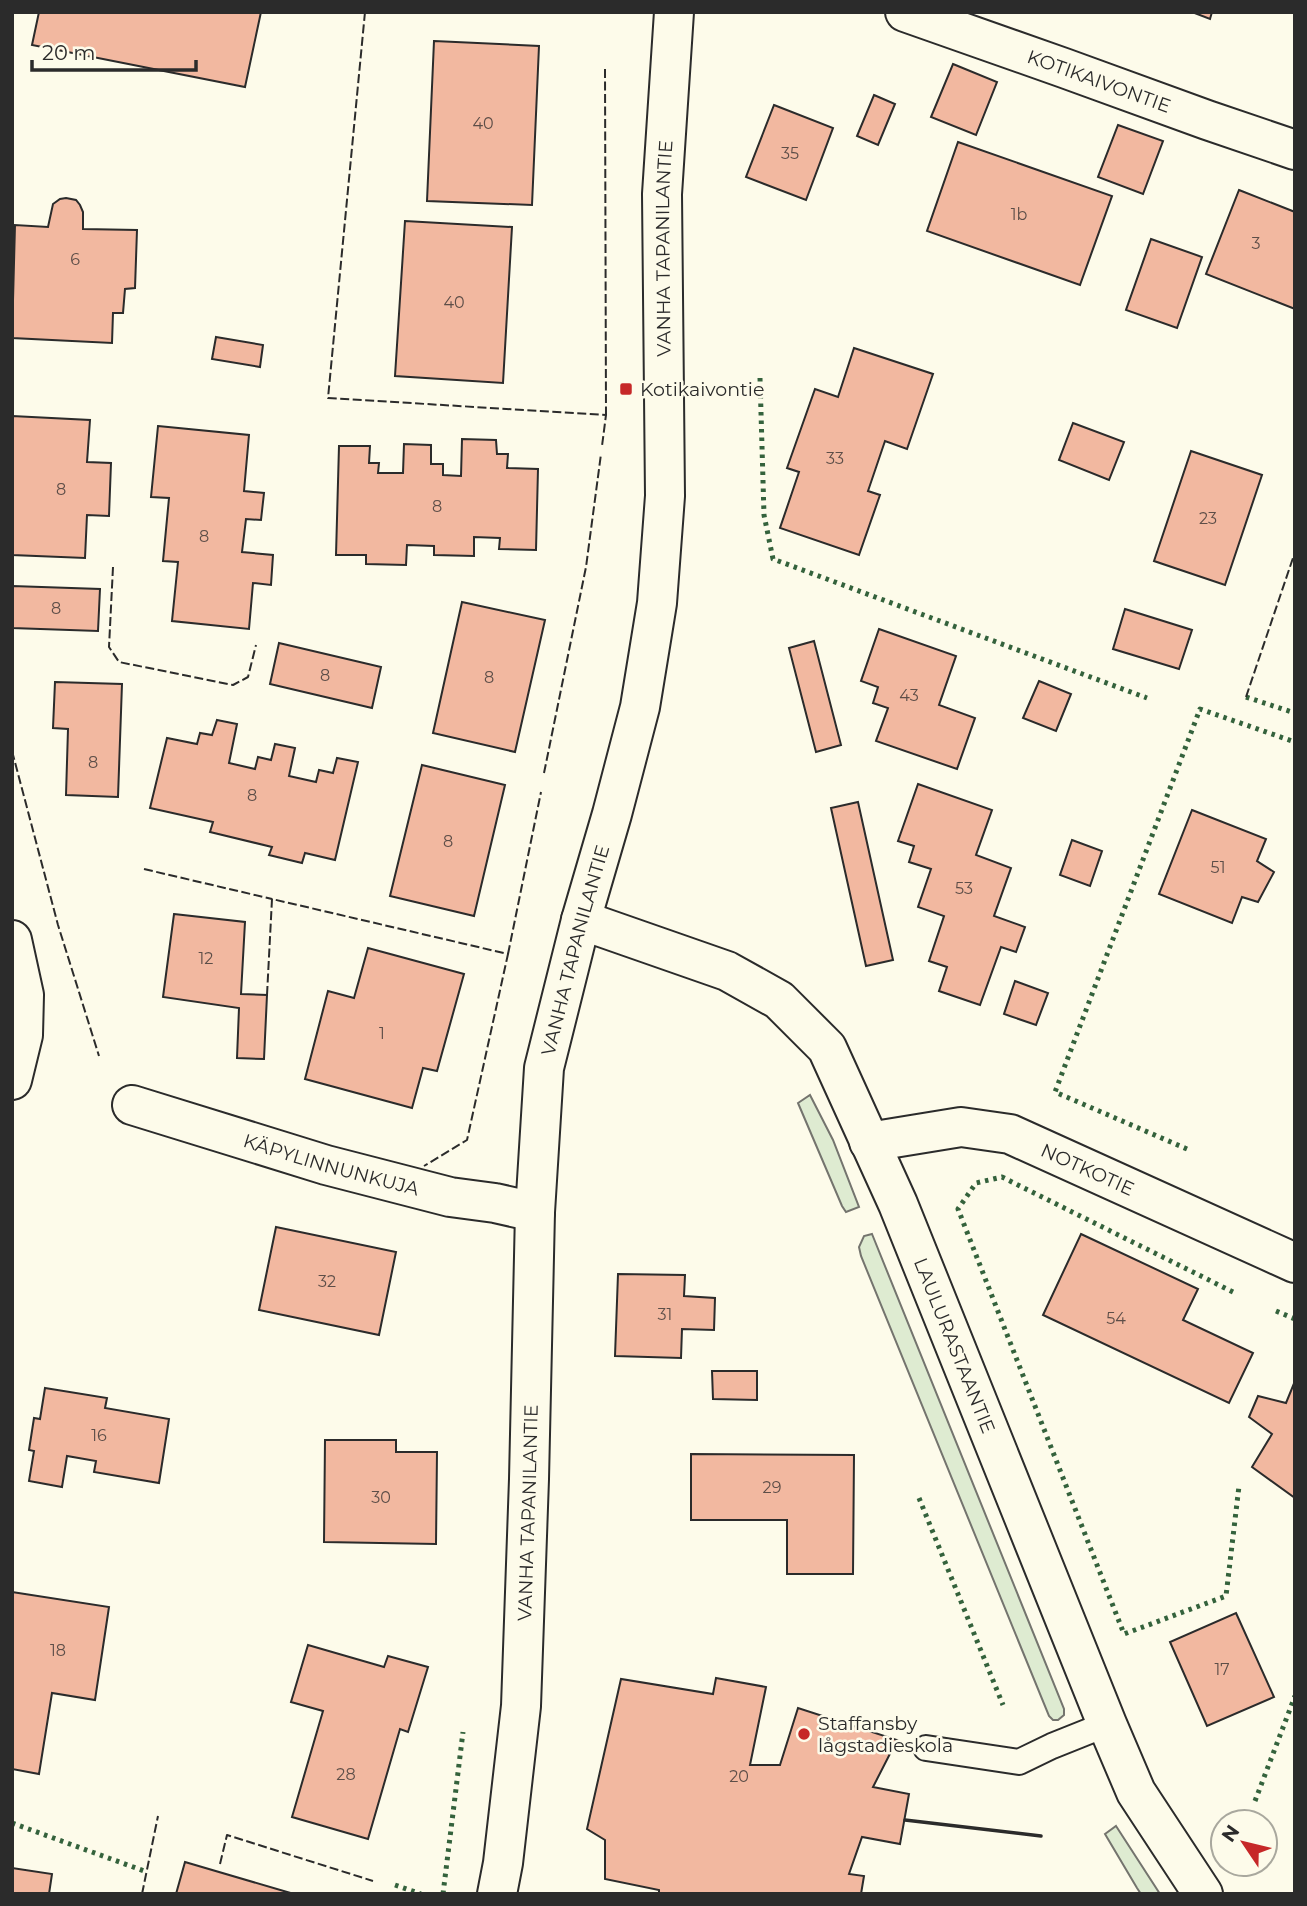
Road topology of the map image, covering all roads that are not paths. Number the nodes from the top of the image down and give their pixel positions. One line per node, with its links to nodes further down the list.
1 (674, 12): 4 (street, VANHA TAPANILANTIE)
2 (905, 12): 3 (street, KOTIKAIVONTIE)
3 (1295, 150)
4 (581, 920): 8 (street, LAULURASTAANTIE); 9 (street, VANHA TAPANILANTIE)
5 (12, 940): 6 (street)
6 (12, 1080)
7 (132, 1105): 9 (street, KÄPYLINNUNKUJA)
8 (869, 1142): 10 (street, NOTKOTIE); 11 (street, LAULURASTAANTIE)
9 (535, 1212): 13 (street, VANHA TAPANILANTIE)
10 (1293, 1258)
11 (1107, 1724): 12 (lane); 14 (street, LAULURASTAANTIE)
12 (926, 1748)
13 (497, 1894)
14 (1203, 1894)

